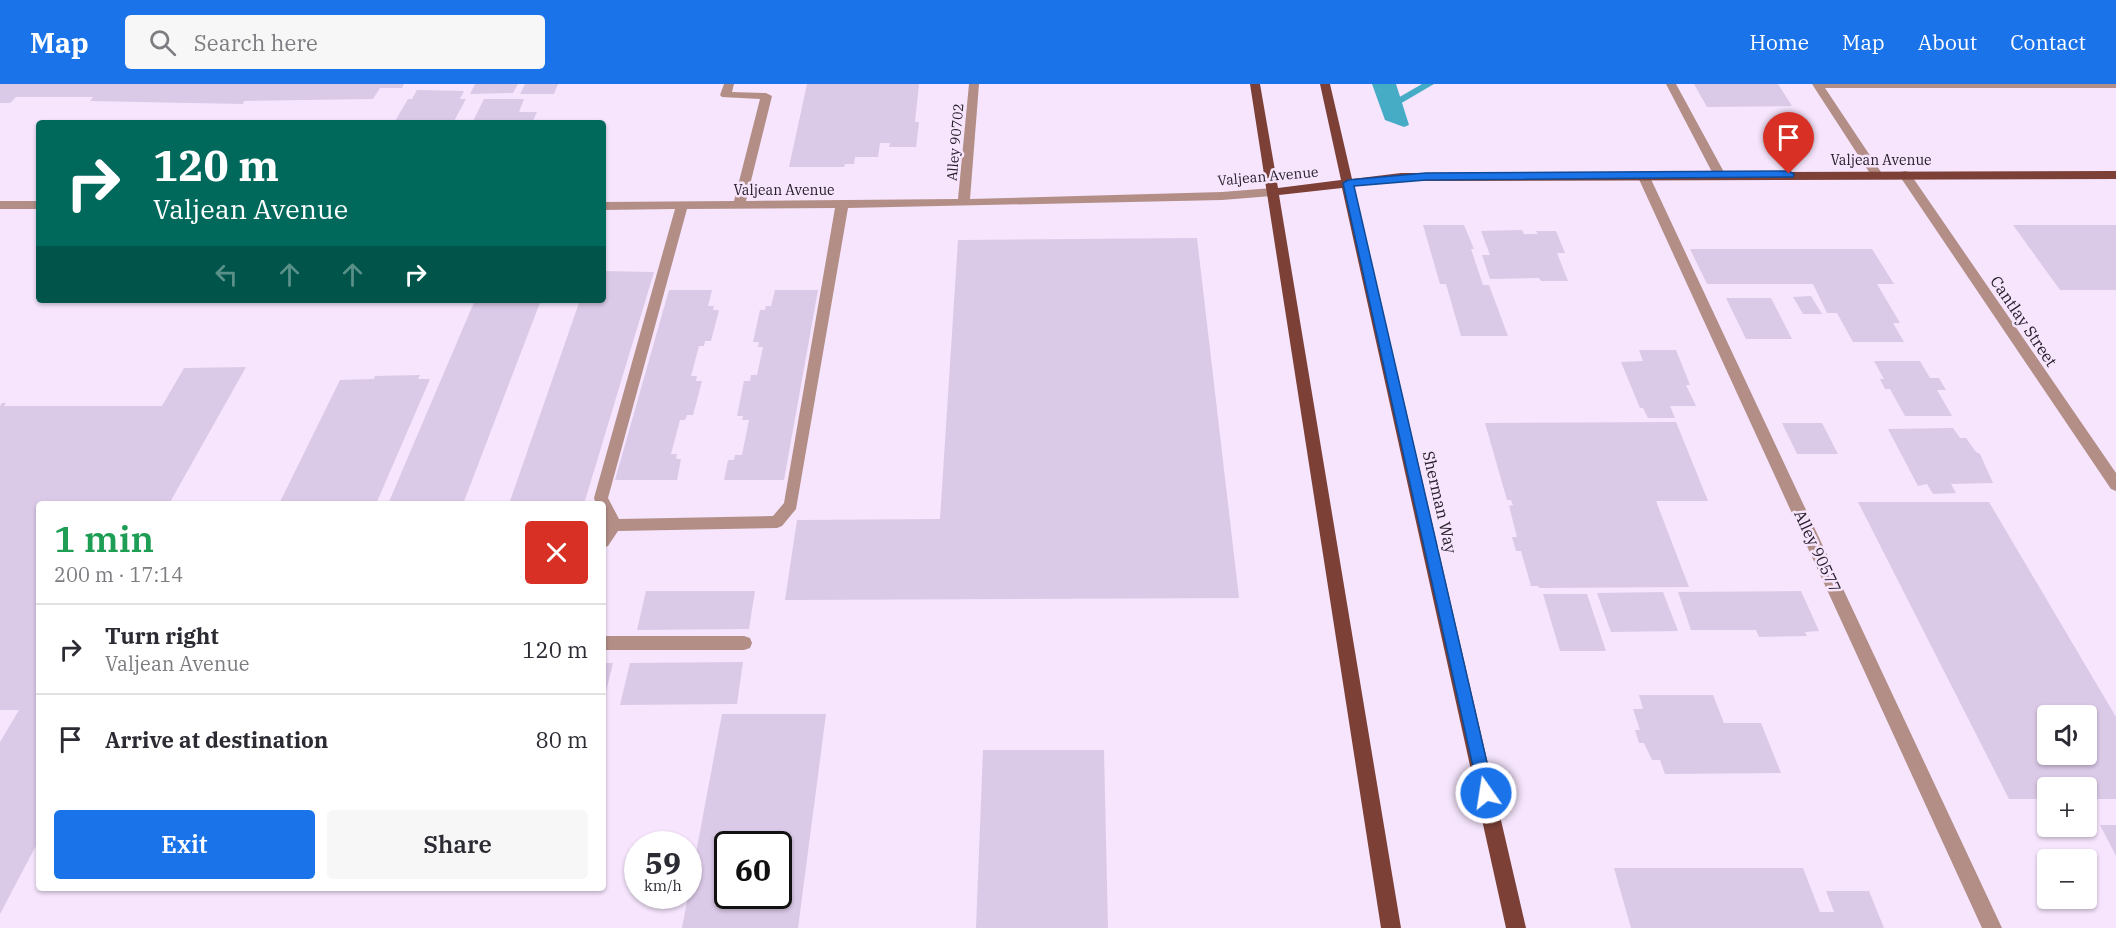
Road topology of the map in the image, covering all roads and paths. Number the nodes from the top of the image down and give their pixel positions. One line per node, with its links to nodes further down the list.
1 (729, 84): 19 (street)
2 (974, 84): 15 (street, Alley 90702)
3 (1255, 84): 14 (main road)
4 (1325, 84): 13 (main road, Sherman Way)
5 (1671, 84): 8 (street)
6 (1816, 84): 7 (street); 10 (street)
7 (2116, 85)
8 (1719, 174): 9 (main road, Valjean Avenue); 10 (main road, Valjean Avenue)
9 (1643, 175): 13 (main road, Valjean Avenue); 31 (street, Alley 90577)
10 (1876, 175): 11 (main road, Valjean Avenue)
11 (1905, 175): 12 (main road, Valjean Avenue); 22 (street, Cantlay Street)
12 (2116, 175)
13 (1348, 183): 14 (main road, Valjean Avenue); 30 (main road, Sherman Way)
14 (1273, 192): 15 (street, Valjean Avenue); 29 (main road)
15 (964, 203): 20 (street, Valjean Avenue)
16 (0, 205): 17 (street)
17 (36, 205)
18 (682, 205): 19 (street, Valjean Avenue); 21 (street, Valjean Avenue); 23 (street)
19 (739, 205): 20 (street, Valjean Avenue)
20 (842, 205): 25 (street)
21 (606, 206)
22 (2116, 485)
23 (602, 501)
24 (606, 508): 25 (street)
25 (614, 525): 26 (street)
26 (606, 537)
27 (606, 643): 28 (street)
28 (744, 643)
29 (1391, 928)
30 (1516, 928)
31 (1992, 928)

